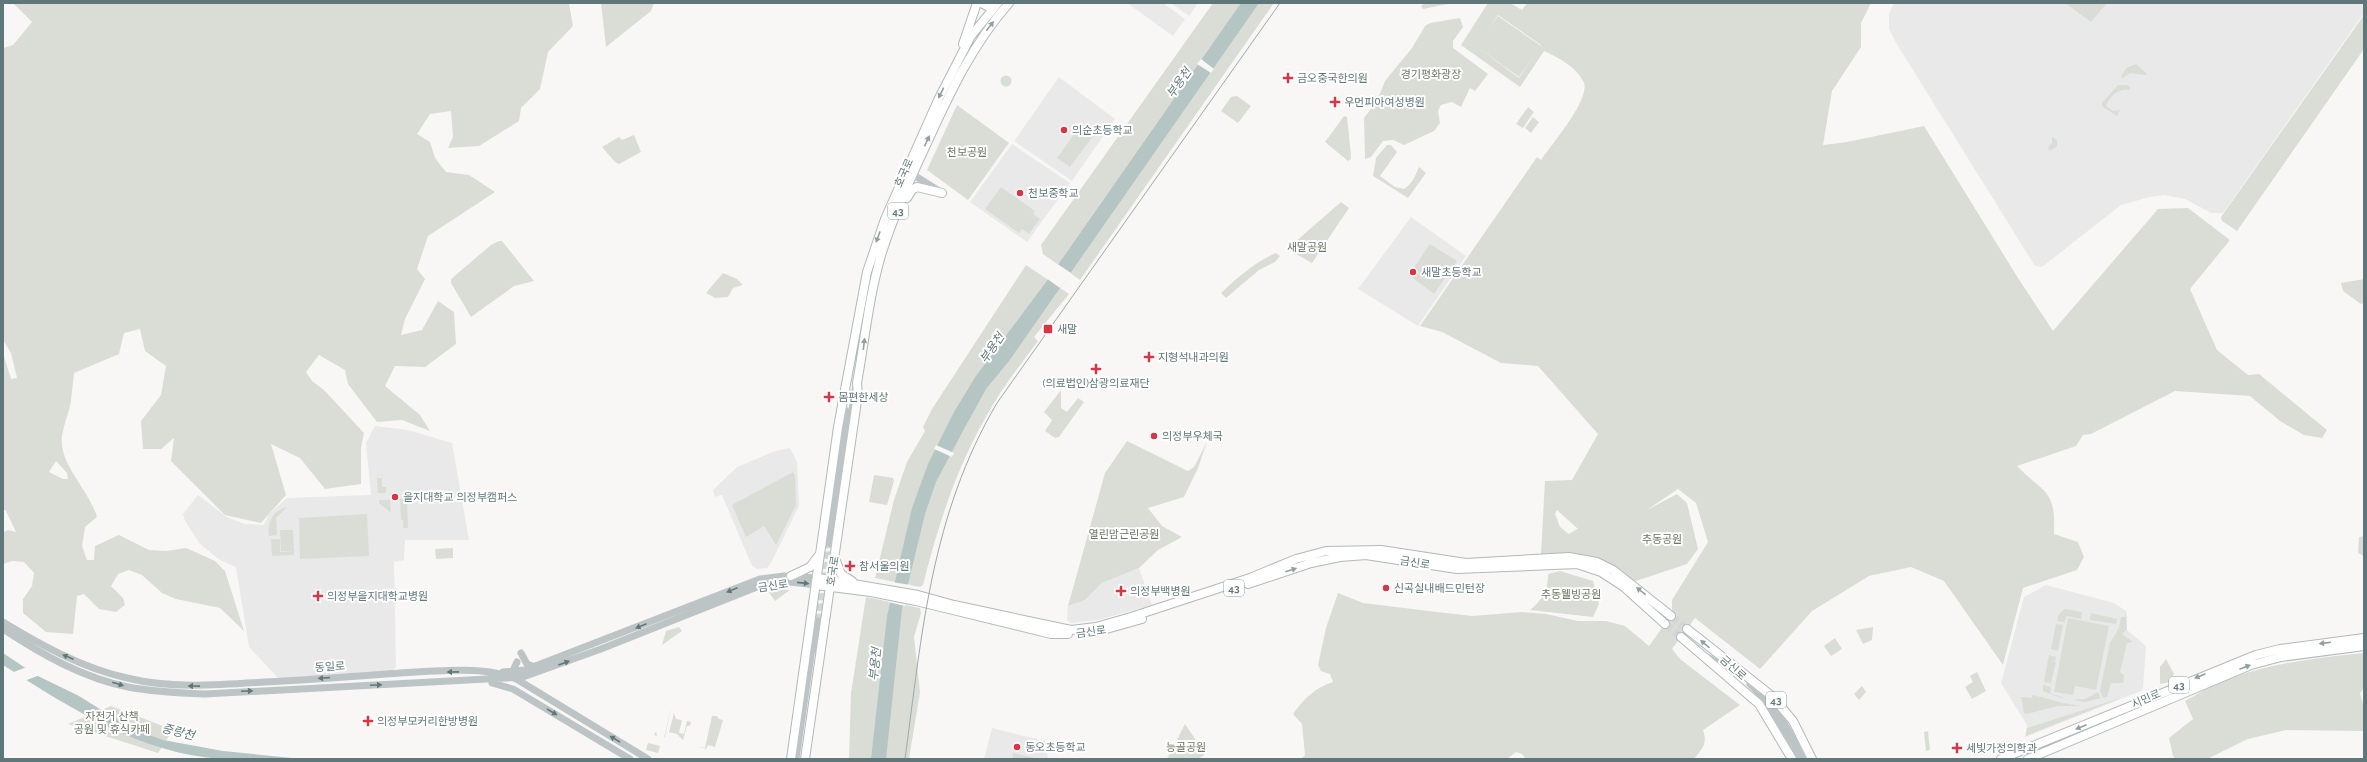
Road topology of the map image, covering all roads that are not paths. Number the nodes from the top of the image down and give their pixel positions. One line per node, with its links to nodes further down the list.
1 (979, 3): 2 (main road); 4 (main road); 6 (main road)
2 (997, 3): 4 (main road, 호국로 / 43)
3 (1009, 3): 5 (main road, 호국로 / 43, one-way to 3)
4 (980, 25): 5 (main road); 6 (main road, 호국로 / 43)
5 (973, 50): 7 (main road, 호국로 / 43, one-way to 5)
6 (958, 58): 7 (main road, 호국로 / 43, one-way to 7)
7 (909, 172): 8 (street); 9 (main road, 호국로 / 43); 10 (main road, 호국로 / 43, one-way to 10)
8 (942, 194): 9 (main road)
9 (892, 227): 10 (main road, 호국로 / 43, one-way to 9)
10 (827, 544): 11 (main road, 호국로 / 43); 12 (main road); 13 (main road, 호국로 / 43)
11 (835, 556): 14 (main road, 호국로); 15 (main road, 43)
12 (790, 576): 13 (street, 금신로); 30 (street, 금신로, one-way to 30)
13 (817, 582): 14 (main road, 금신로 / 43); 19 (main road, 호국로); 30 (street, 금신로, one-way to 13)
14 (831, 584): 15 (main road, 금신로 / 43); 16 (main road, 금신로 / 43); 19 (main road, 호국로)
15 (864, 585): 16 (main road, 금신로 / 43)
16 (872, 589): 17 (main road, 43)
17 (917, 598): 18 (main road, 금신로 / 43, one-way to 17); 21 (main road, 금신로 / 43, one-way to 21)
18 (1670, 616)
19 (818, 621): 39 (main road, 호국로); 40 (street, 호국로); 41 (street, 호국로); 42 (main road, 호국로)
20 (3, 622): 31 (street, 동일로, one-way to 20)
21 (1665, 624)
22 (3, 629): 33 (street, 동일로, one-way to 33)
23 (1687, 629): 29 (main road, 금신로 / 43, one-way to 23)
24 (1681, 637): 27 (main road, 금신로)
25 (2364, 638): 47 (main road, 시민로 / 43, one-way to 47)
26 (2364, 646): 48 (main road, 시민로 / 43, one-way to 26)
27 (1698, 650): 36 (street, 금신로); 43 (main road)
28 (521, 654): 30 (street)
29 (1722, 658): 36 (street, 금신로); 46 (main road, 43)
30 (537, 670): 32 (street, 금신로); 35 (street)
31 (492, 672): 32 (street, 금신로); 32 (street)
32 (513, 676): 33 (street, 동일로); 34 (street); 35 (street)
33 (468, 681): 34 (street)
34 (518, 692): 37 (street, one-way to 37)
35 (537, 692): 38 (street, one-way to 35)
36 (1775, 712): 44 (street); 45 (street)
37 (630, 759)
38 (648, 759)
39 (792, 759)
40 (796, 759)
41 (802, 759)
42 (806, 759)
43 (1792, 759)
44 (1800, 759)
45 (1805, 759)
46 (1812, 759)
47 (2001, 759)
48 (2028, 759)

